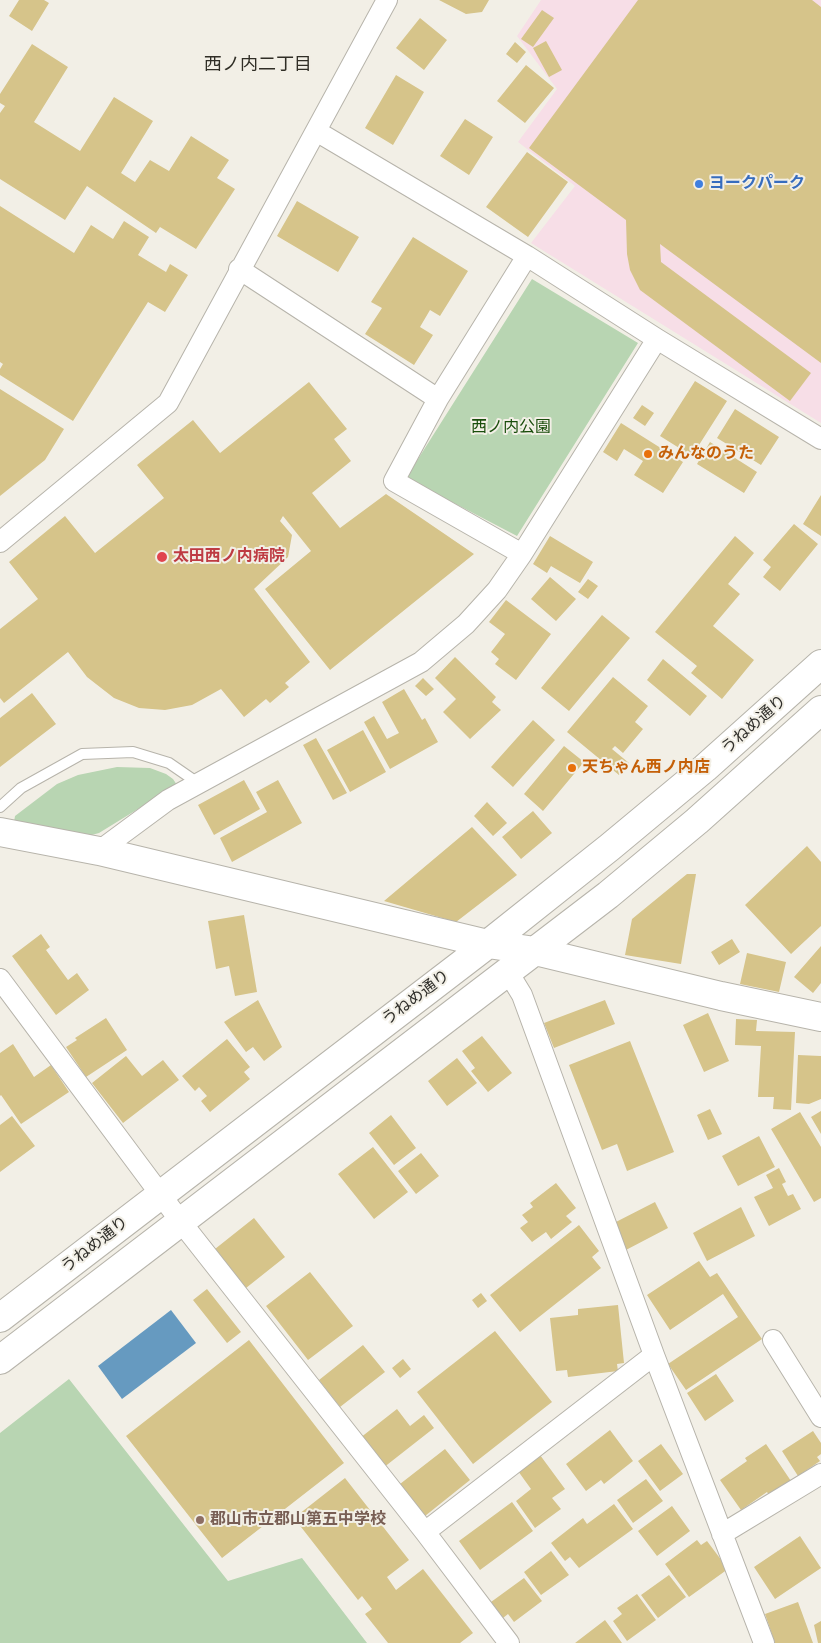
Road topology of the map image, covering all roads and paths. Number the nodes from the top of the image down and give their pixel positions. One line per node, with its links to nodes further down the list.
1 (386, 0): 2 (street)
2 (316, 132): 3 (street); 4 (street)
3 (527, 256): 5 (street); 6 (street)
4 (239, 269): 6 (street); 8 (street)
5 (657, 339): 7 (street); 9 (street)
6 (438, 399): 9 (street)
7 (821, 440)
8 (0, 542)
9 (522, 554): 12 (street)
10 (821, 664): 16 (street, うねめ通り)
11 (821, 710): 17 (street, うねめ通り)
12 (198, 784): 13 (lane); 15 (street)
13 (0, 807)
14 (0, 832): 15 (street)
15 (99, 851): 16 (street)
16 (488, 944): 17 (street); 21 (street, うねめ通り)
17 (534, 951): 18 (street, うねめ通り); 20 (street)
18 (508, 972): 22 (street, うねめ通り); 25 (street)
19 (0, 979): 21 (street)
20 (821, 1017)
21 (160, 1194): 22 (street); 23 (street, うねめ通り)
22 (181, 1222): 26 (street, うねめ通り); 29 (street)
23 (0, 1318)
24 (773, 1340): 27 (street)
25 (654, 1355): 29 (street); 30 (street)
26 (0, 1360)
27 (821, 1417)
28 (821, 1474): 30 (street)
29 (425, 1532): 31 (street)
30 (722, 1534): 32 (street)
31 (509, 1643)
32 (764, 1643)

